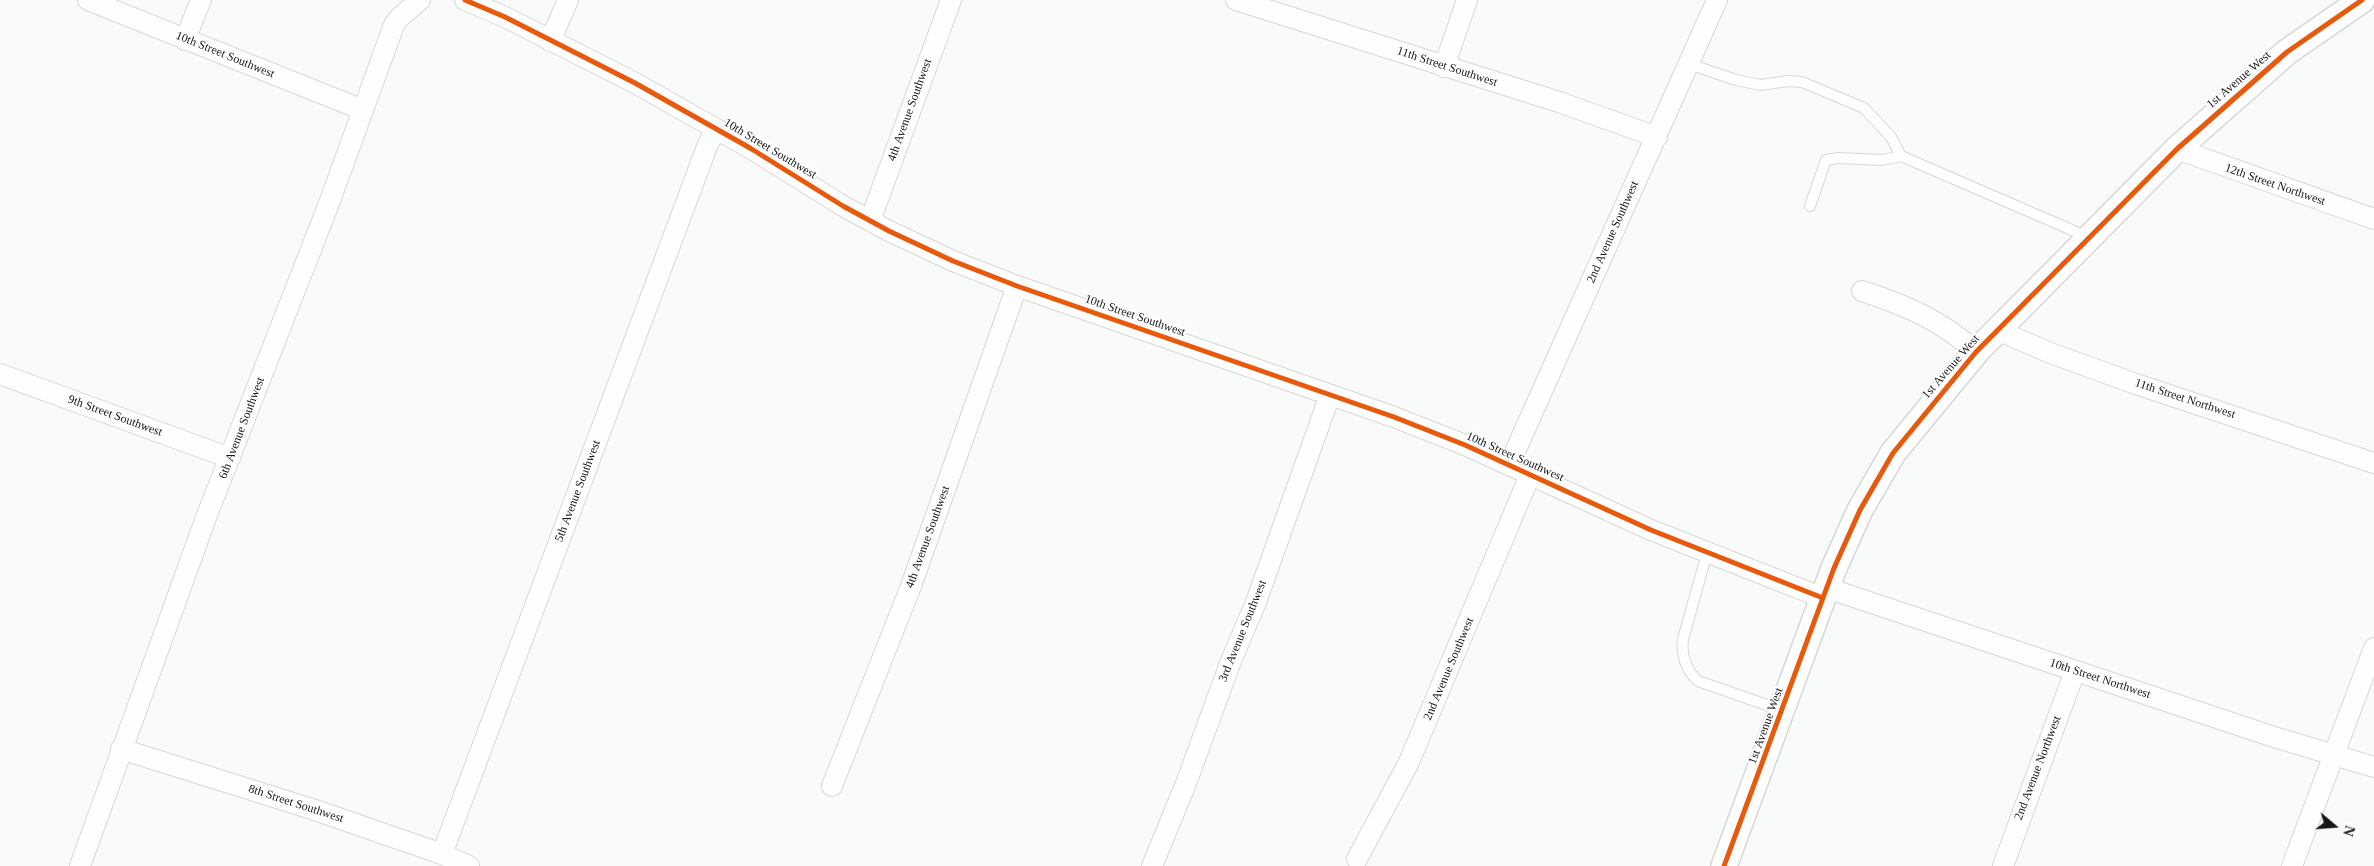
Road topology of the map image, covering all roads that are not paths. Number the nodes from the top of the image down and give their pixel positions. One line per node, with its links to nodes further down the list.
1 (88, 0): 11 (street, 10th Street Southwest)
2 (201, 0): 11 (street)
3 (420, 0): 15 (street, 6th Avenue Southwest)
4 (465, 0): 12 (street, 10th Street Southwest)
5 (568, 0): 12 (street)
6 (951, 0): 22 (street, 4th Avenue Southwest)
7 (1236, 0): 14 (street, 11th Street Southwest)
8 (1467, 0): 14 (street)
9 (1717, 0): 13 (street, 2nd Avenue Southwest)
10 (2362, 0): 18 (street, 1st Avenue West)
11 (185, 40): 15 (street, 10th Street Southwest)
12 (550, 41): 16 (street, 10th Street Southwest)
13 (1689, 64): 17 (street, 2nd Avenue Southwest); 19 (lane)
14 (1444, 66): 17 (street, 11th Street Southwest)
15 (363, 110): 30 (street, 6th Avenue Southwest)
16 (717, 129): 22 (street, 10th Street Southwest); 43 (street, 5th Avenue Southwest)
17 (1657, 137): 32 (street, 2nd Avenue Southwest)
18 (2177, 149): 21 (street, 12th Street Northwest); 23 (street, 1st Avenue West)
19 (1901, 156): 20 (lane); 23 (lane)
20 (1810, 206)
21 (2374, 219)
22 (870, 221): 24 (street, 10th Street Southwest)
23 (2089, 237): 26 (street, 1st Avenue West)
24 (1017, 286): 29 (street, 10th Street Southwest); 42 (street, 4th Avenue Southwest)
25 (1862, 291): 27 (street)
26 (1997, 330): 27 (street, 1st Avenue West); 31 (street, 11th Street Northwest)
27 (1976, 352): 35 (street, 1st Avenue West)
28 (0, 374): 30 (street, 9th Street Southwest)
29 (1330, 395): 32 (street, 10th Street Southwest); 47 (street, 3rd Avenue Southwest)
30 (230, 458): 39 (street, 6th Avenue Southwest)
31 (2374, 463)
32 (1509, 464): 33 (street, 10th Street Southwest)
33 (1530, 474): 34 (street, 10th Street Southwest); 44 (street, 2nd Avenue Southwest)
34 (1707, 553): 35 (street, 10th Street Southwest); 38 (lane)
35 (1825, 593): 37 (street, 10th Street Northwest); 38 (street, 1st Avenue West)
36 (2374, 648): 40 (street)
37 (2075, 671): 40 (street, 10th Street Northwest); 49 (street, 2nd Avenue Northwest)
38 (1782, 711): 48 (street, 1st Avenue West)
39 (121, 749): 43 (street, 8th Street Southwest); 45 (street, 6th Avenue Southwest)
40 (2334, 754): 41 (street, 10th Street Northwest); 50 (street)
41 (2374, 767)
42 (832, 786)
43 (442, 854): 46 (street, 8th Street Southwest)
44 (1357, 860)
45 (80, 866)
46 (469, 866)
47 (1152, 866)
48 (1724, 866)
49 (2002, 866)
50 (2292, 866)

